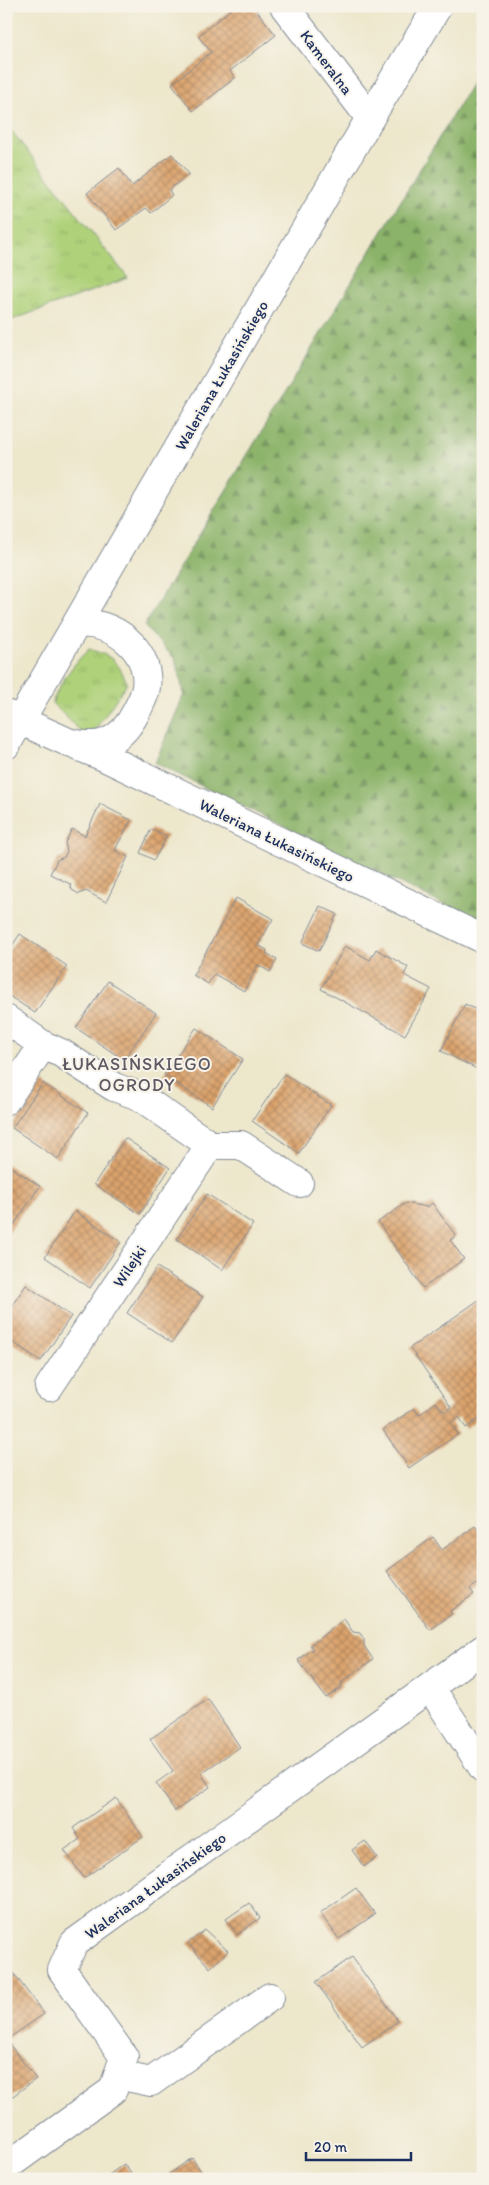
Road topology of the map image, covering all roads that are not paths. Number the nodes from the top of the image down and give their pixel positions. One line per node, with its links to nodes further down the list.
1 (284, 6): 3 (street, Kameralna)
2 (438, 6): 3 (street, Waleriana Łukasińskiego)
3 (370, 118): 4 (street, Waleriana Łukasińskiego)
4 (77, 624): 5 (street, Waleriana Łukasińskiego); 6 (street)
5 (13, 717): 6 (street); 7 (street, Waleriana Łukasińskiego)
6 (70, 743): 8 (street, Waleriana Łukasińskiego)
7 (6, 746)
8 (483, 939)
9 (6, 1019): 10 (street)
10 (43, 1045): 11 (street); 12 (street)
11 (6, 1100)
12 (210, 1145): 13 (street); 14 (street, Wilejki)
13 (299, 1183)
14 (49, 1386)
15 (483, 1649): 16 (street, Waleriana Łukasińskiego)
16 (430, 1687): 17 (street); 19 (street, Waleriana Łukasińskiego)
17 (483, 1768)
18 (270, 1997): 19 (street)
19 (118, 2075): 20 (street, Waleriana Łukasińskiego)
20 (6, 2167)

